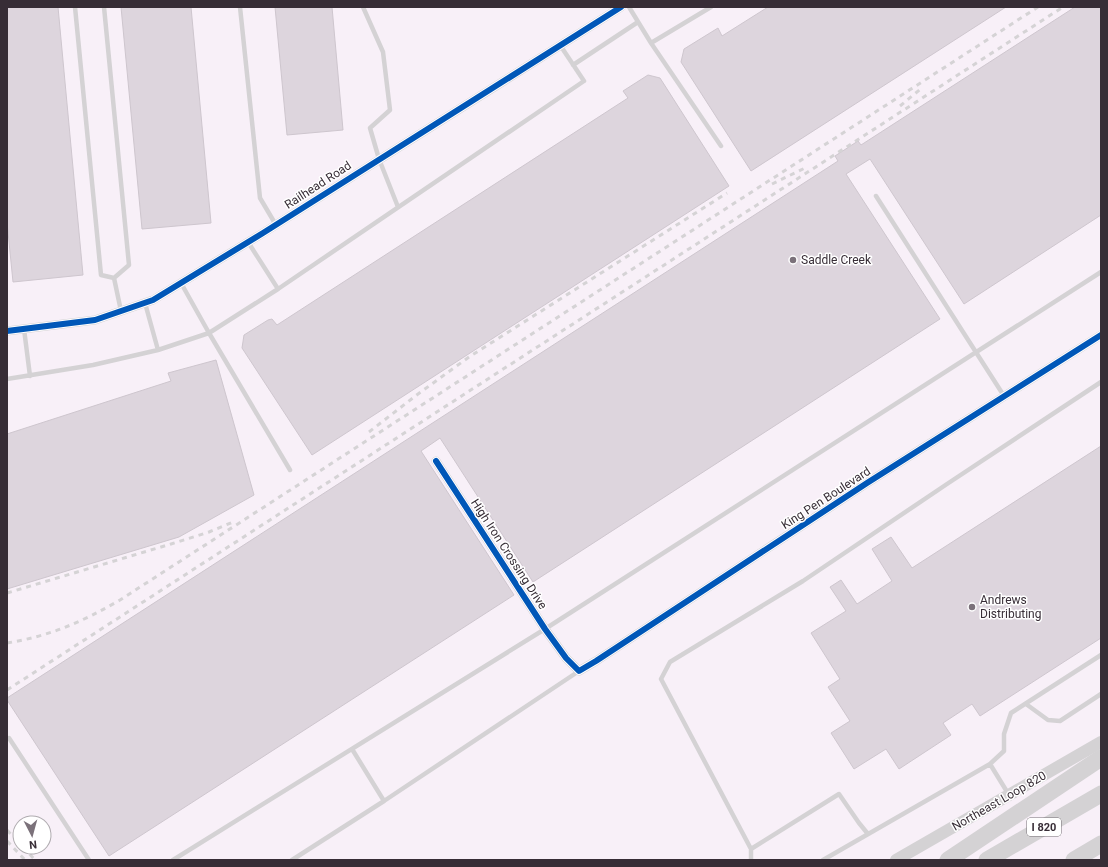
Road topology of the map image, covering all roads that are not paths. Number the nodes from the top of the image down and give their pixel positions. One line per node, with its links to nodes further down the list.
1 (75, 7): 19 (lane)
2 (104, 7): 19 (lane)
3 (240, 7): 16 (lane)
4 (364, 7): 13 (lane)
5 (620, 7): 10 (street, Railhead Road)
6 (629, 7): 8 (lane)
7 (711, 7): 9 (lane)
8 (638, 22): 9 (lane); 11 (lane)
9 (651, 43): 12 (lane)
10 (560, 45): 11 (lane); 13 (street, Railhead Road)
11 (573, 64): 15 (lane)
12 (721, 146)
13 (379, 159): 15 (lane); 16 (street, Railhead Road)
14 (876, 196): 29 (lane)
15 (398, 207): 21 (lane)
16 (276, 224): 17 (street, Railhead Road)
17 (248, 242): 20 (street, Railhead Road); 21 (lane)
18 (1101, 272): 29 (lane)
19 (114, 278): 23 (lane)
20 (181, 284): 22 (street, Railhead Road); 26 (lane)
21 (278, 289): 26 (lane)
22 (145, 303): 23 (street, Railhead Road); 28 (lane)
23 (121, 311): 24 (street, Railhead Road)
24 (24, 329): 25 (street, Railhead Road); 30 (lane)
25 (7, 331)
26 (209, 333): 28 (lane); 35 (lane)
27 (1101, 335): 33 (street, King Pen Boulevard)
28 (158, 350): 30 (lane)
29 (976, 352): 33 (lane); 36 (lane)
30 (30, 376): 31 (lane)
31 (7, 379)
32 (1101, 382): 51 (lane)
33 (1004, 396): 38 (street, King Pen Boulevard)
34 (436, 461): 36 (street, High Iron Crossing Drive)
35 (290, 470)
36 (545, 629): 38 (street, High Iron Crossing Drive); 43 (lane)
37 (1101, 655): 40 (lane)
38 (579, 671): 48 (lane)
39 (1101, 694): 40 (lane)
40 (1026, 704): 45 (lane)
41 (9, 738): 52 (lane)
42 (1101, 742): 47 (street, Northeast Loop 820)
43 (352, 749): 48 (lane); 53 (lane)
44 (1101, 758): 58 (highway)
45 (990, 764): 47 (lane); 49 (lane)
46 (1101, 794): 59 (highway, I 820)
47 (1009, 795): 57 (street, Northeast Loop 820)
48 (384, 801): 54 (lane)
49 (868, 834): 51 (lane); 56 (lane)
50 (1101, 844): 60 (highway)
51 (751, 849): 55 (lane)
52 (89, 860)
53 (174, 860)
54 (292, 860)
55 (751, 860)
56 (823, 860)
57 (896, 860)
58 (948, 860)
59 (987, 860)
60 (1074, 860)

